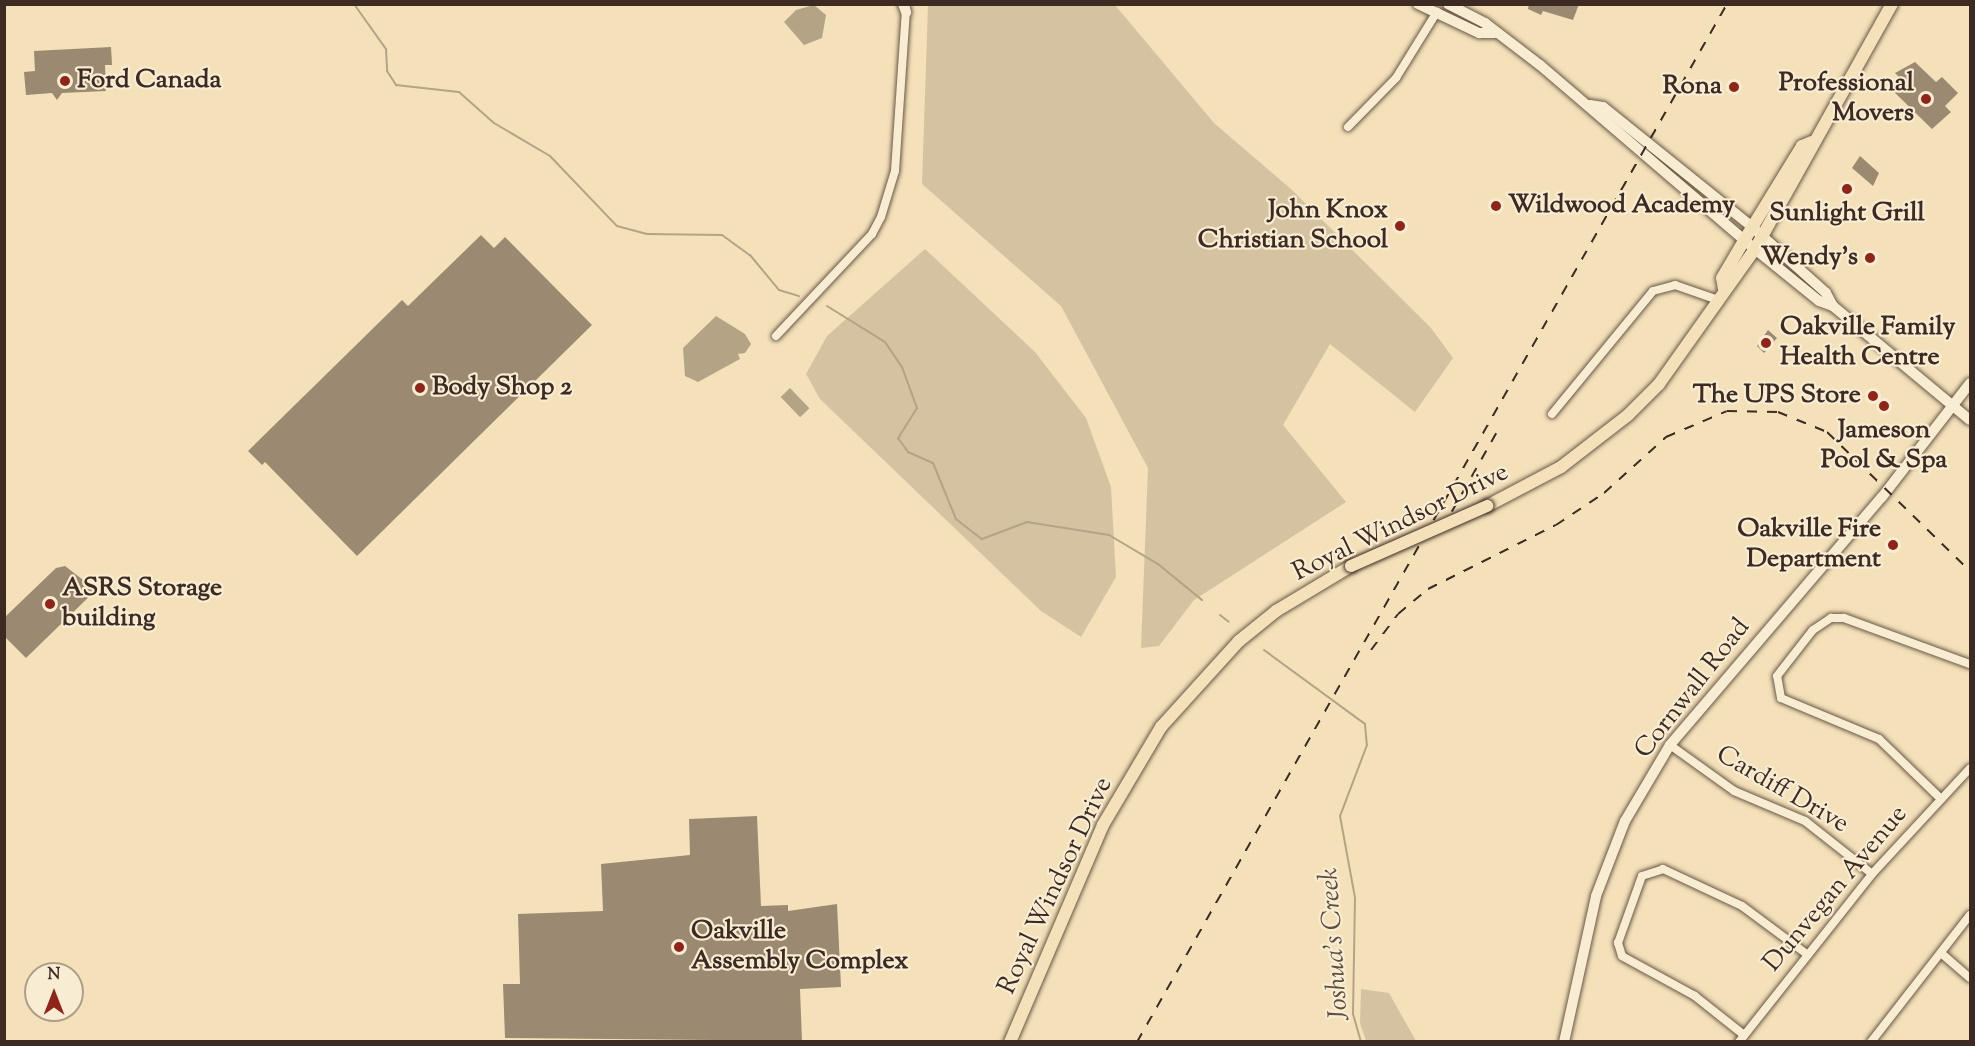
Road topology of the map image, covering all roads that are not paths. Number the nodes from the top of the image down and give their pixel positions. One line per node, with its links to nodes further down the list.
1 (1418, 4): 5 (main road)
2 (1448, 4): 6 (main road)
3 (1892, 4): 9 (main road, Royal Windsor Drive)
4 (905, 7): 16 (street)
5 (1440, 8): 6 (main road); 8 (street)
6 (1495, 33): 7 (main road)
7 (1590, 105): 10 (main road); 12 (main road)
8 (1348, 127)
9 (1812, 142): 10 (main road, Royal Windsor Drive); 11 (main road, Royal Windsor Drive)
10 (1752, 227): 11 (main road); 12 (main road, Royal Windsor Drive)
11 (1763, 236): 13 (main road, Royal Windsor Drive); 15 (main road)
12 (1744, 239): 13 (main road); 14 (main road, Royal Windsor Drive)
13 (1755, 249): 14 (main road, Royal Windsor Drive); 15 (main road)
14 (1721, 294): 20 (street); 32 (main road, Royal Windsor Drive, bridge)
15 (1833, 306): 19 (main road)
16 (776, 336)
17 (1971, 382): 19 (main road, Cornwall Road)
18 (1971, 394): 19 (main road, Cornwall Road)
19 (1956, 406): 21 (main road); 23 (main road, Cornwall Road)
20 (1552, 414)
21 (1971, 420)
22 (1971, 664): 25 (street)
23 (1670, 745): 26 (street, Cardiff Drive); 33 (main road, Cornwall Road)
24 (1971, 768): 25 (street, Dunvegan Avenue)
25 (1941, 798): 26 (street, Dunvegan Avenue)
26 (1872, 874): 29 (street, Dunvegan Avenue)
27 (1971, 915): 28 (street)
28 (1941, 953): 30 (street); 34 (street)
29 (1808, 955): 31 (street, Dunvegan Avenue); 31 (street)
30 (1971, 978)
31 (1741, 1038)
32 (1010, 1041)
33 (1564, 1041)
34 (1871, 1041)

